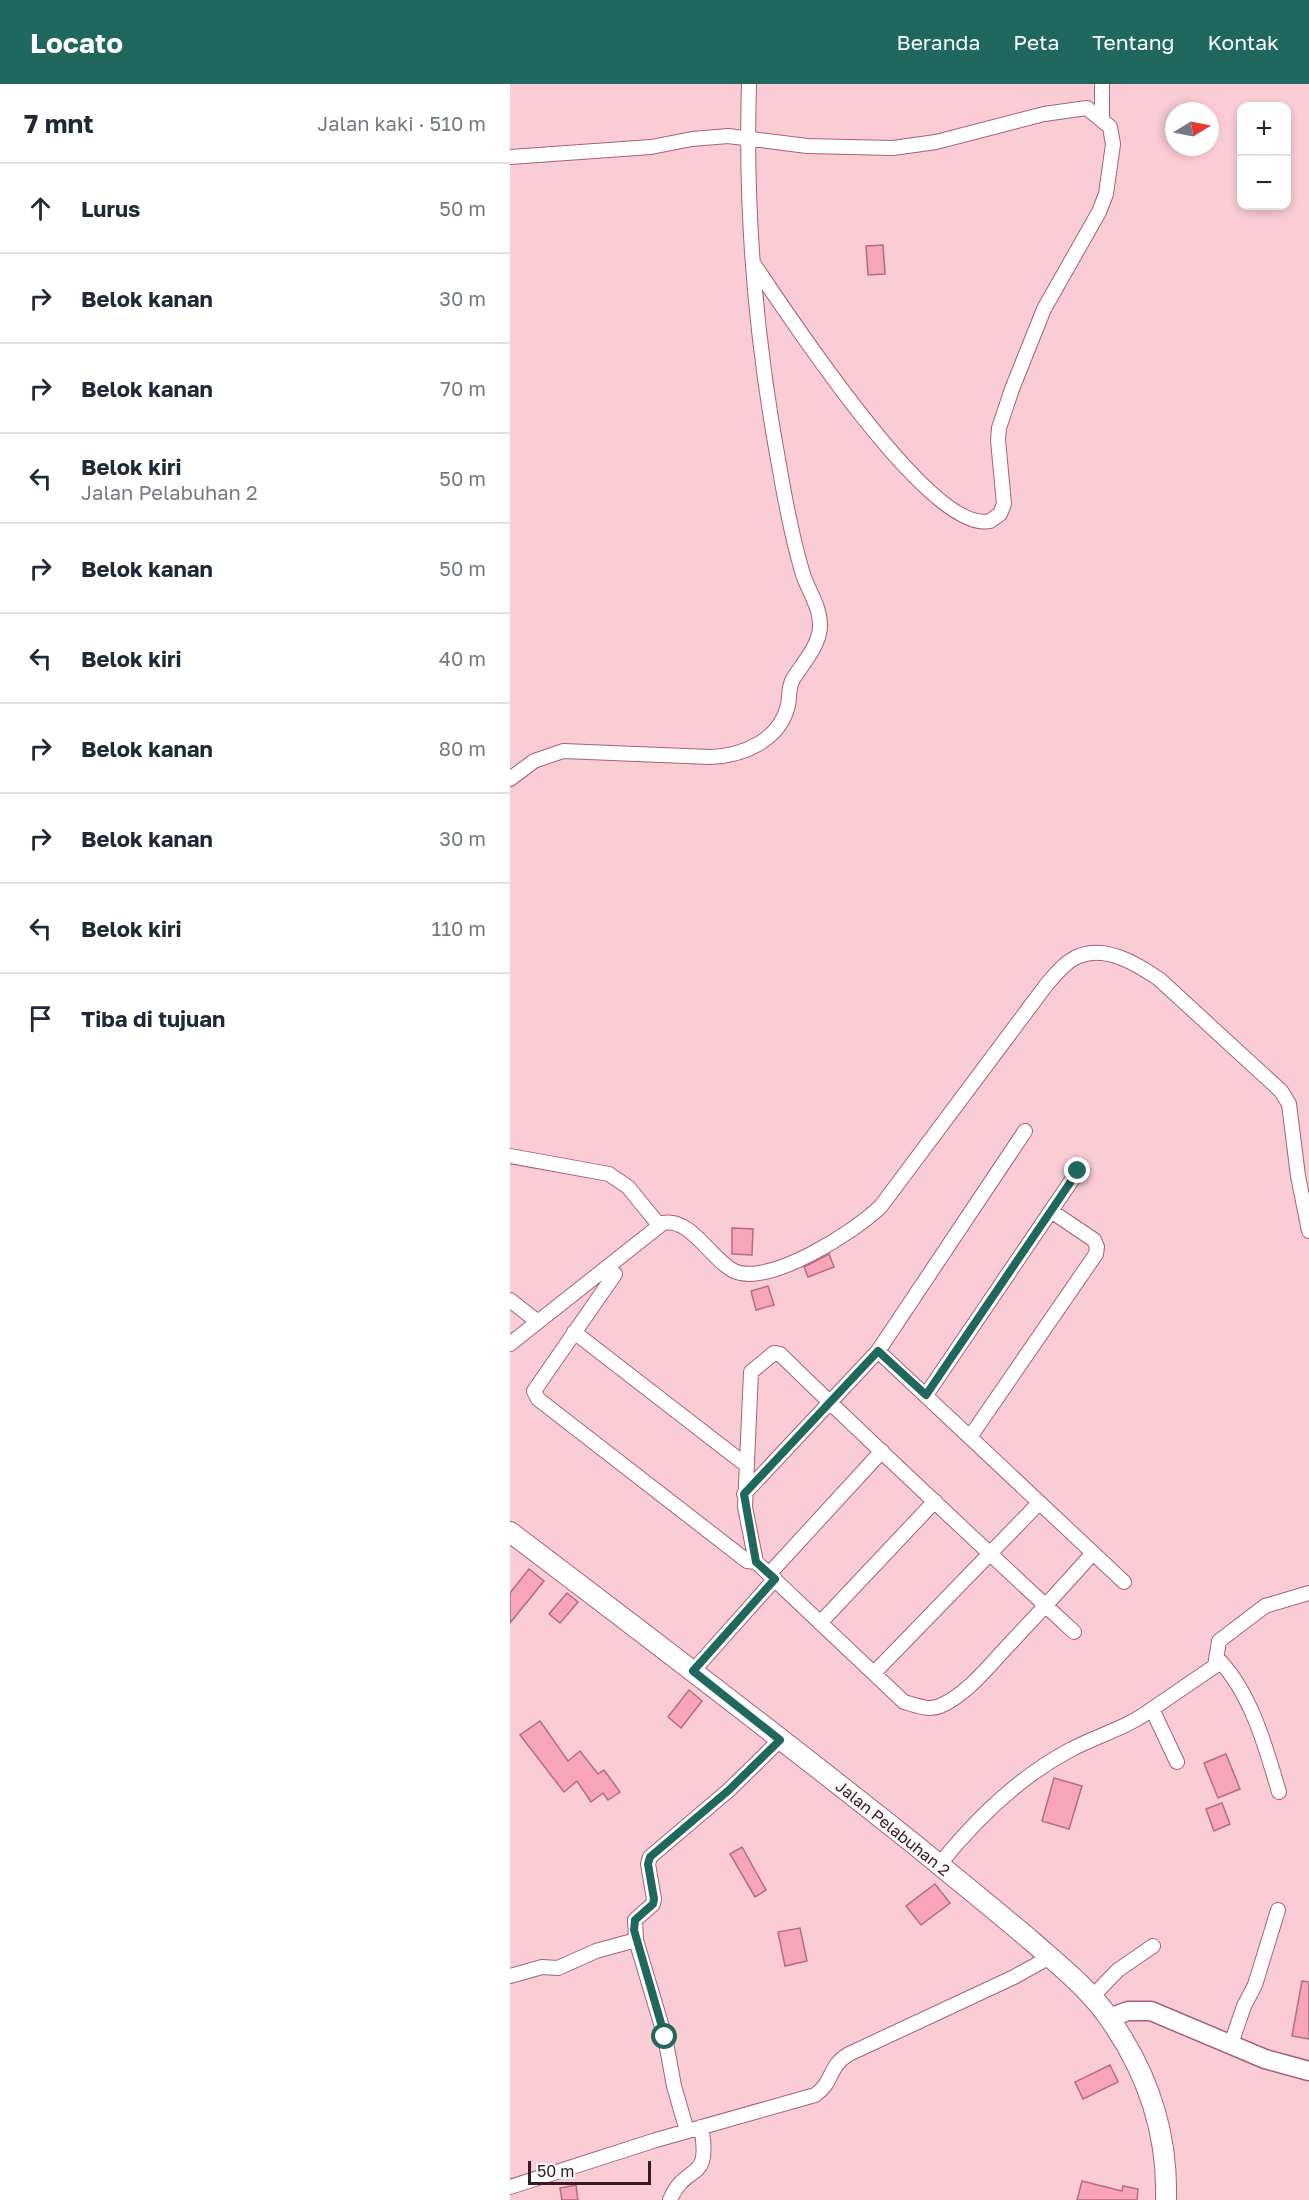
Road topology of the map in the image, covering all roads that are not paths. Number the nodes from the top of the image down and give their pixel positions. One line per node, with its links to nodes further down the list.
1 (749, 84): 4 (street)
2 (1102, 84): 3 (street)
3 (1102, 118): 4 (street); 6 (street)
4 (747, 137): 5 (street); 6 (street)
5 (510, 158)
6 (755, 266): 7 (street)
7 (510, 779)
8 (1025, 1131): 19 (street)
9 (510, 1156): 12 (street)
10 (1078, 1171): 11 (street)
11 (1051, 1211): 20 (street); 22 (street)
12 (659, 1225): 13 (street); 16 (street)
13 (1309, 1231)
14 (615, 1274): 17 (street)
15 (510, 1300): 16 (street)
16 (538, 1322): 18 (street)
17 (574, 1332): 24 (street); 31 (street)
18 (510, 1344)
19 (878, 1351): 20 (street); 21 (street)
20 (926, 1395): 22 (street)
21 (830, 1402): 23 (street); 24 (street); 25 (street)
22 (970, 1437): 27 (street)
23 (882, 1452): 26 (street); 32 (street)
24 (746, 1465): 25 (street)
25 (744, 1494): 31 (street)
26 (935, 1501): 29 (street); 36 (street)
27 (1039, 1503): 29 (street); 30 (street)
28 (510, 1532): 39 (main road, Jalan Pelabuhan 2)
29 (990, 1554): 35 (street); 40 (street)
30 (1092, 1554): 33 (street); 35 (street)
31 (756, 1562): 32 (street)
32 (772, 1576): 36 (street); 39 (street)
33 (1124, 1582)
34 (1309, 1593): 38 (street)
35 (1046, 1606): 37 (street); 40 (street)
36 (820, 1623): 40 (street)
37 (1074, 1632)
38 (1217, 1658): 41 (street); 44 (street)
39 (693, 1671): 42 (main road, Jalan Pelabuhan 2)
40 (874, 1672)
41 (1152, 1709): 43 (street); 45 (street)
42 (780, 1740): 45 (main road, Jalan Pelabuhan 2); 47 (street)
43 (1177, 1762)
44 (1279, 1792)
45 (939, 1865): 49 (main road, Jalan Pelabuhan 2)
46 (1278, 1910): 53 (street)
47 (636, 1940): 50 (street); 56 (street)
48 (1153, 1946): 51 (street)
49 (1050, 1957): 51 (main road, Jalan Pelabuhan 2); 55 (street)
50 (510, 1976)
51 (1092, 1997): 52 (main road, Jalan Pelabuhan 2)
52 (1109, 2018): 53 (street); 59 (main road, Jalan Pelabuhan 2)
53 (1231, 2044): 54 (street)
54 (1309, 2071)
55 (701, 2127): 56 (street); 58 (street)
56 (687, 2131): 57 (street)
57 (510, 2187)
58 (670, 2200)
59 (1166, 2200)

